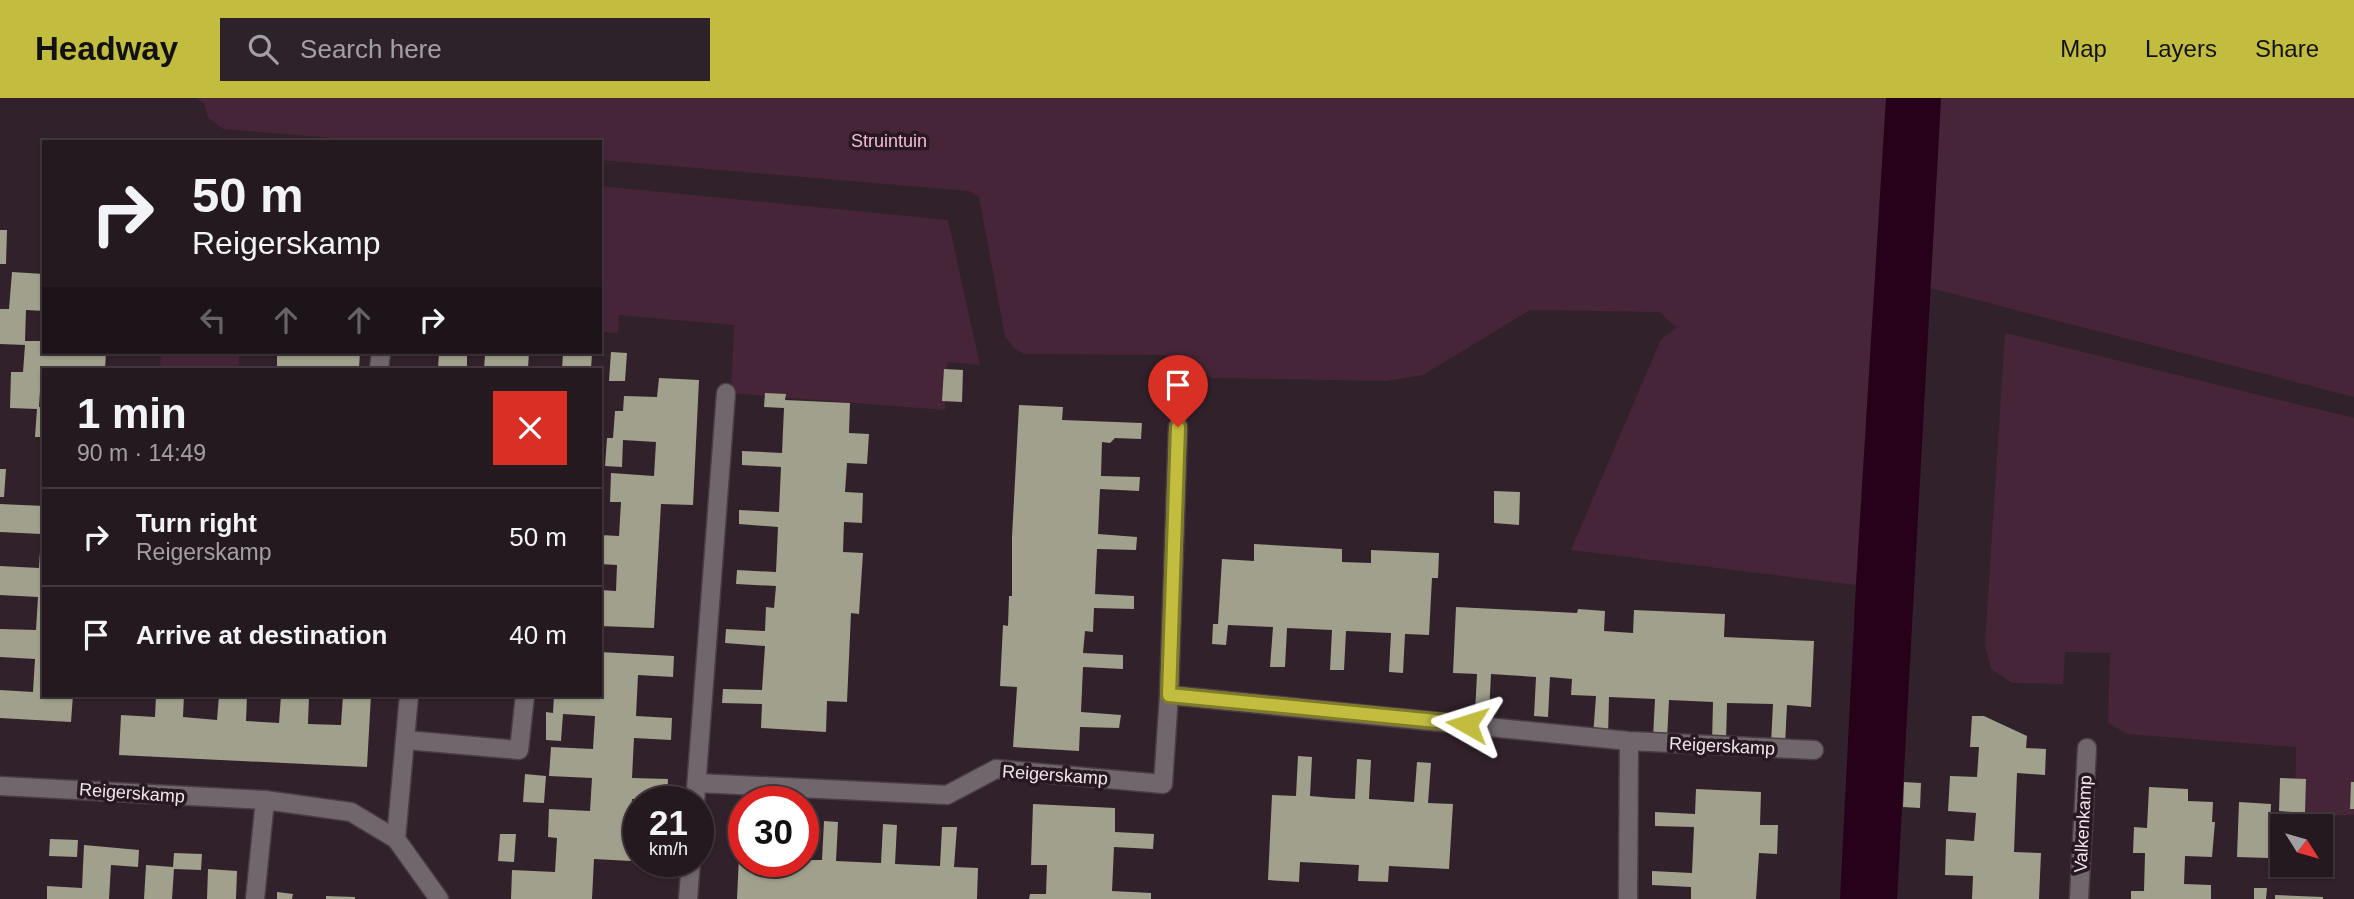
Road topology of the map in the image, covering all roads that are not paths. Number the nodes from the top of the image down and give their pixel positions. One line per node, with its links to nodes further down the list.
1 (726, 393): 11 (street, Reigerskamp)
2 (1178, 427): 3 (street, Reigerskamp)
3 (1169, 695): 7 (street, Reigerskamp); 12 (street, Reigerskamp)
4 (409, 697): 6 (street)
5 (525, 697): 6 (street)
6 (406, 740): 14 (street)
7 (1629, 741): 9 (street, Reigerskamp); 19 (street)
8 (2087, 748): 20 (street, Valkenkamp)
9 (1814, 750)
10 (0, 786): 13 (street, Reigerskamp)
11 (696, 786)
12 (714, 792)
13 (265, 800): 14 (street, Reigerskamp); 16 (street)
14 (396, 839): 17 (street, Reigerskamp)
15 (690, 877): 18 (street)
16 (255, 899)
17 (439, 899)
18 (688, 899)
19 (1628, 899)
20 (2079, 899)

